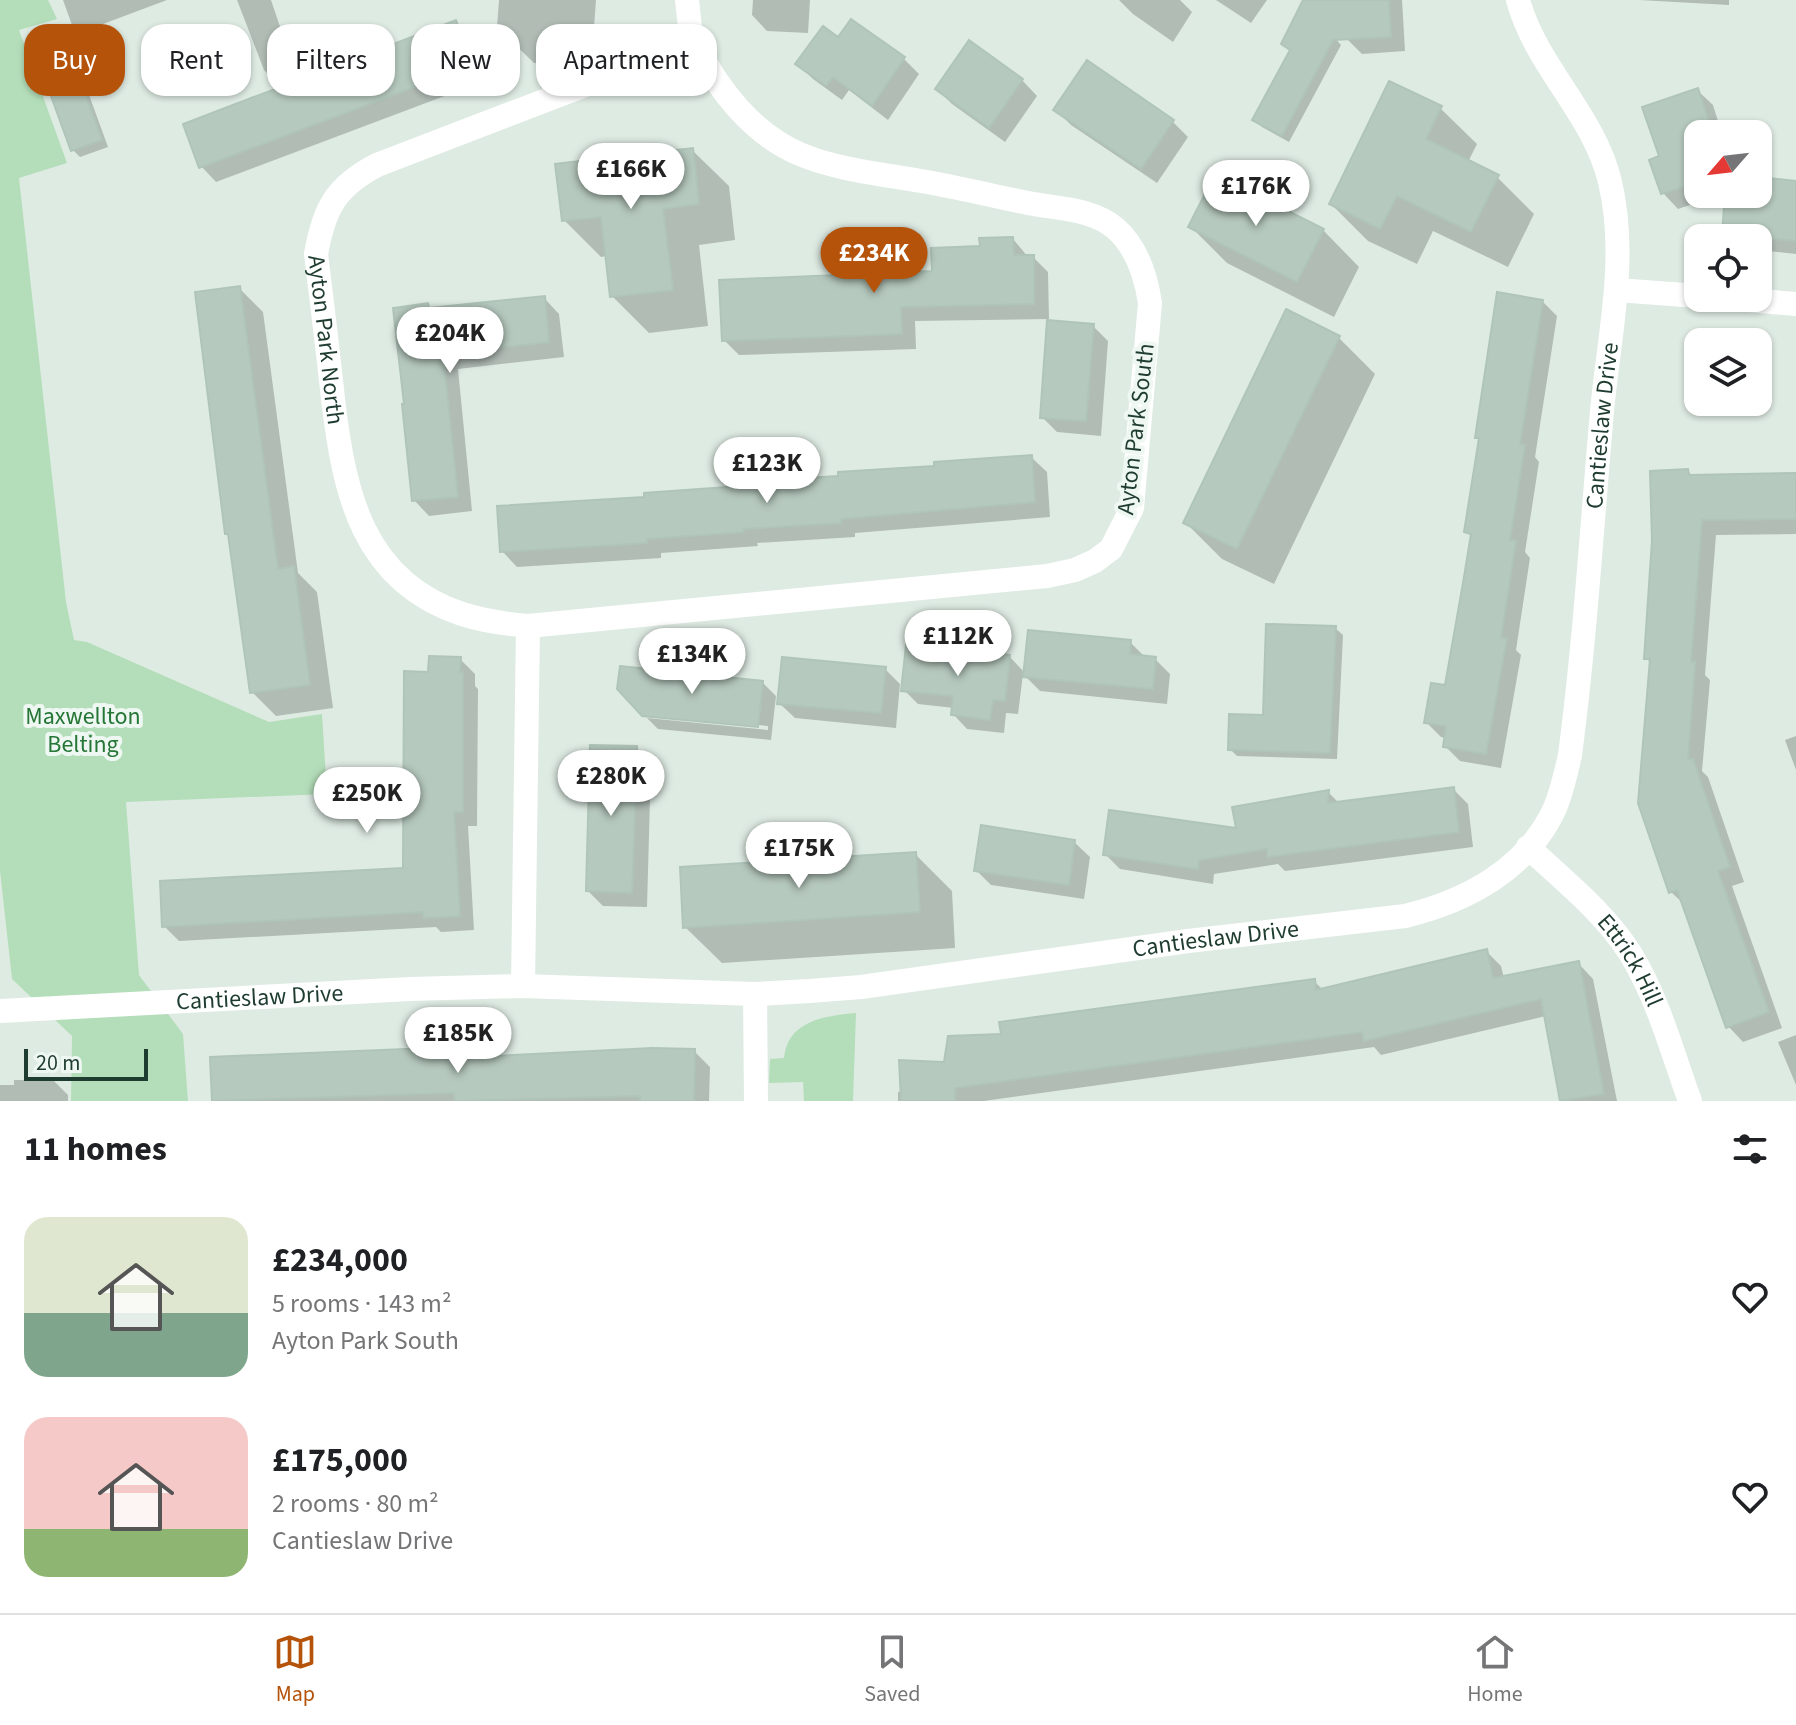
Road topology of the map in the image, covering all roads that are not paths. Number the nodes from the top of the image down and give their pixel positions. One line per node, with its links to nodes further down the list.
1 (687, 0): 3 (street)
2 (1518, 0): 6 (street, Cantieslaw Drive)
3 (690, 24)
4 (717, 82): 10 (street, Ayton Park South)
5 (557, 96): 10 (street, Ayton Park North)
6 (1617, 290): 7 (street); 11 (street, Cantieslaw Drive)
7 (1684, 295)
8 (1772, 302): 9 (street)
9 (1796, 304)
10 (528, 626): 12 (street)
11 (1528, 847): 13 (street, Cantieslaw Drive); 16 (street, Ettrick Hill)
12 (523, 986): 13 (street, Cantieslaw Drive); 14 (street, Cantieslaw Drive)
13 (755, 994): 15 (street)
14 (0, 1011)
15 (756, 1101)
16 (1690, 1101)

